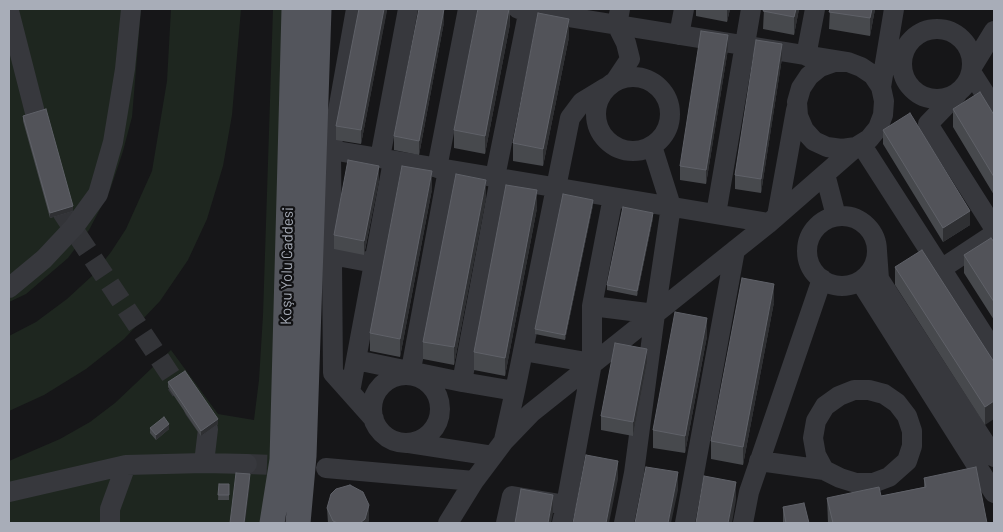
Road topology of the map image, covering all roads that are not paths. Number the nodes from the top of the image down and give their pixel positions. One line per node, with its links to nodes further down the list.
1 (131, 9): 50 (lane)
2 (294, 9): 82 (main road, Koşu Yolu Caddesi)
3 (319, 9): 83 (main road, Koşu Yolu Caddesi)
4 (356, 9): 30 (lane)
5 (408, 9): 32 (lane)
6 (468, 9): 33 (lane)
7 (525, 9): 12 (lane); 35 (lane)
8 (684, 9): 17 (lane)
9 (751, 9): 18 (lane)
10 (815, 9): 19 (lane)
11 (9, 11): 31 (lane)
12 (594, 15): 13 (lane)
13 (619, 17): 17 (lane); 23 (lane)
14 (893, 18): 15 (lane); 24 (lane)
15 (926, 31): 21 (lane); 22 (lane)
16 (994, 31): 21 (lane)
17 (679, 35): 18 (lane)
18 (744, 46): 19 (lane); 39 (lane)
19 (806, 56): 20 (lane)
20 (848, 62): 24 (lane); 25 (lane)
21 (969, 76): 22 (lane); 26 (lane); 42 (lane)
22 (905, 78): 27 (lane)
23 (610, 84): 29 (lane); 29 (lane); 36 (lane)
24 (881, 87): 27 (lane)
25 (797, 102): 28 (lane); 41 (lane)
26 (994, 108)
27 (884, 115): 28 (lane)
28 (858, 145): 34 (lane); 47 (lane)
29 (652, 146): 38 (lane)
30 (331, 150): 32 (lane); 45 (lane)
31 (46, 156)
32 (386, 160): 33 (lane); 46 (lane)
33 (442, 169): 35 (lane); 57 (lane)
34 (825, 174): 40 (lane); 41 (lane)
35 (498, 178): 36 (lane); 58 (lane)
36 (554, 187): 37 (lane); 53 (lane)
37 (613, 197): 38 (lane); 51 (lane)
38 (671, 206): 39 (lane); 52 (lane)
39 (716, 214): 41 (lane)
40 (836, 216): 47 (lane); 49 (lane)
41 (773, 219): 44 (lane)
42 (994, 228)
43 (994, 234): 48 (lane)
44 (735, 250): 52 (lane); 76 (lane)
45 (332, 255): 46 (lane); 61 (lane)
46 (374, 263): 55 (lane)
47 (894, 267): 48 (lane); 49 (lane); 64 (lane); 78 (lane)
48 (941, 269): 54 (lane)
49 (822, 279): 66 (lane)
50 (9, 288)
51 (592, 306): 52 (lane); 56 (lane)
52 (655, 314): 56 (lane); 72 (lane)
53 (523, 351): 56 (lane); 60 (lane)
54 (994, 351)
55 (356, 360): 57 (lane); 61 (lane)
56 (592, 362): 65 (lane); 80 (lane)
57 (411, 373): 58 (lane); 62 (lane); 63 (lane)
58 (462, 382): 60 (lane)
59 (181, 391): 67 (lane)
60 (515, 391): 65 (lane)
61 (350, 392): 62 (lane)
62 (374, 419): 63 (lane)
63 (409, 442): 65 (lane)
64 (991, 446)
65 (498, 449): 75 (lane)
66 (759, 461): 71 (lane); 76 (lane)
67 (204, 463): 68 (lane); 69 (lane)
68 (247, 464)
69 (126, 465): 77 (lane); 81 (lane)
70 (326, 468): 75 (lane)
71 (824, 470): 71 (lane)
72 (625, 472): 73 (lane); 87 (lane)
73 (653, 476)
74 (673, 480): 76 (lane)
75 (474, 481): 84 (lane)
76 (721, 487): 88 (lane); 89 (lane)
77 (9, 492)
78 (994, 494)
79 (512, 496): 80 (lane); 85 (lane); 86 (lane)
80 (564, 514)
81 (110, 523)
82 (272, 523)
83 (298, 523)
84 (448, 523)
85 (490, 523)
86 (506, 523)
87 (624, 523)
88 (685, 523)
89 (743, 523)

